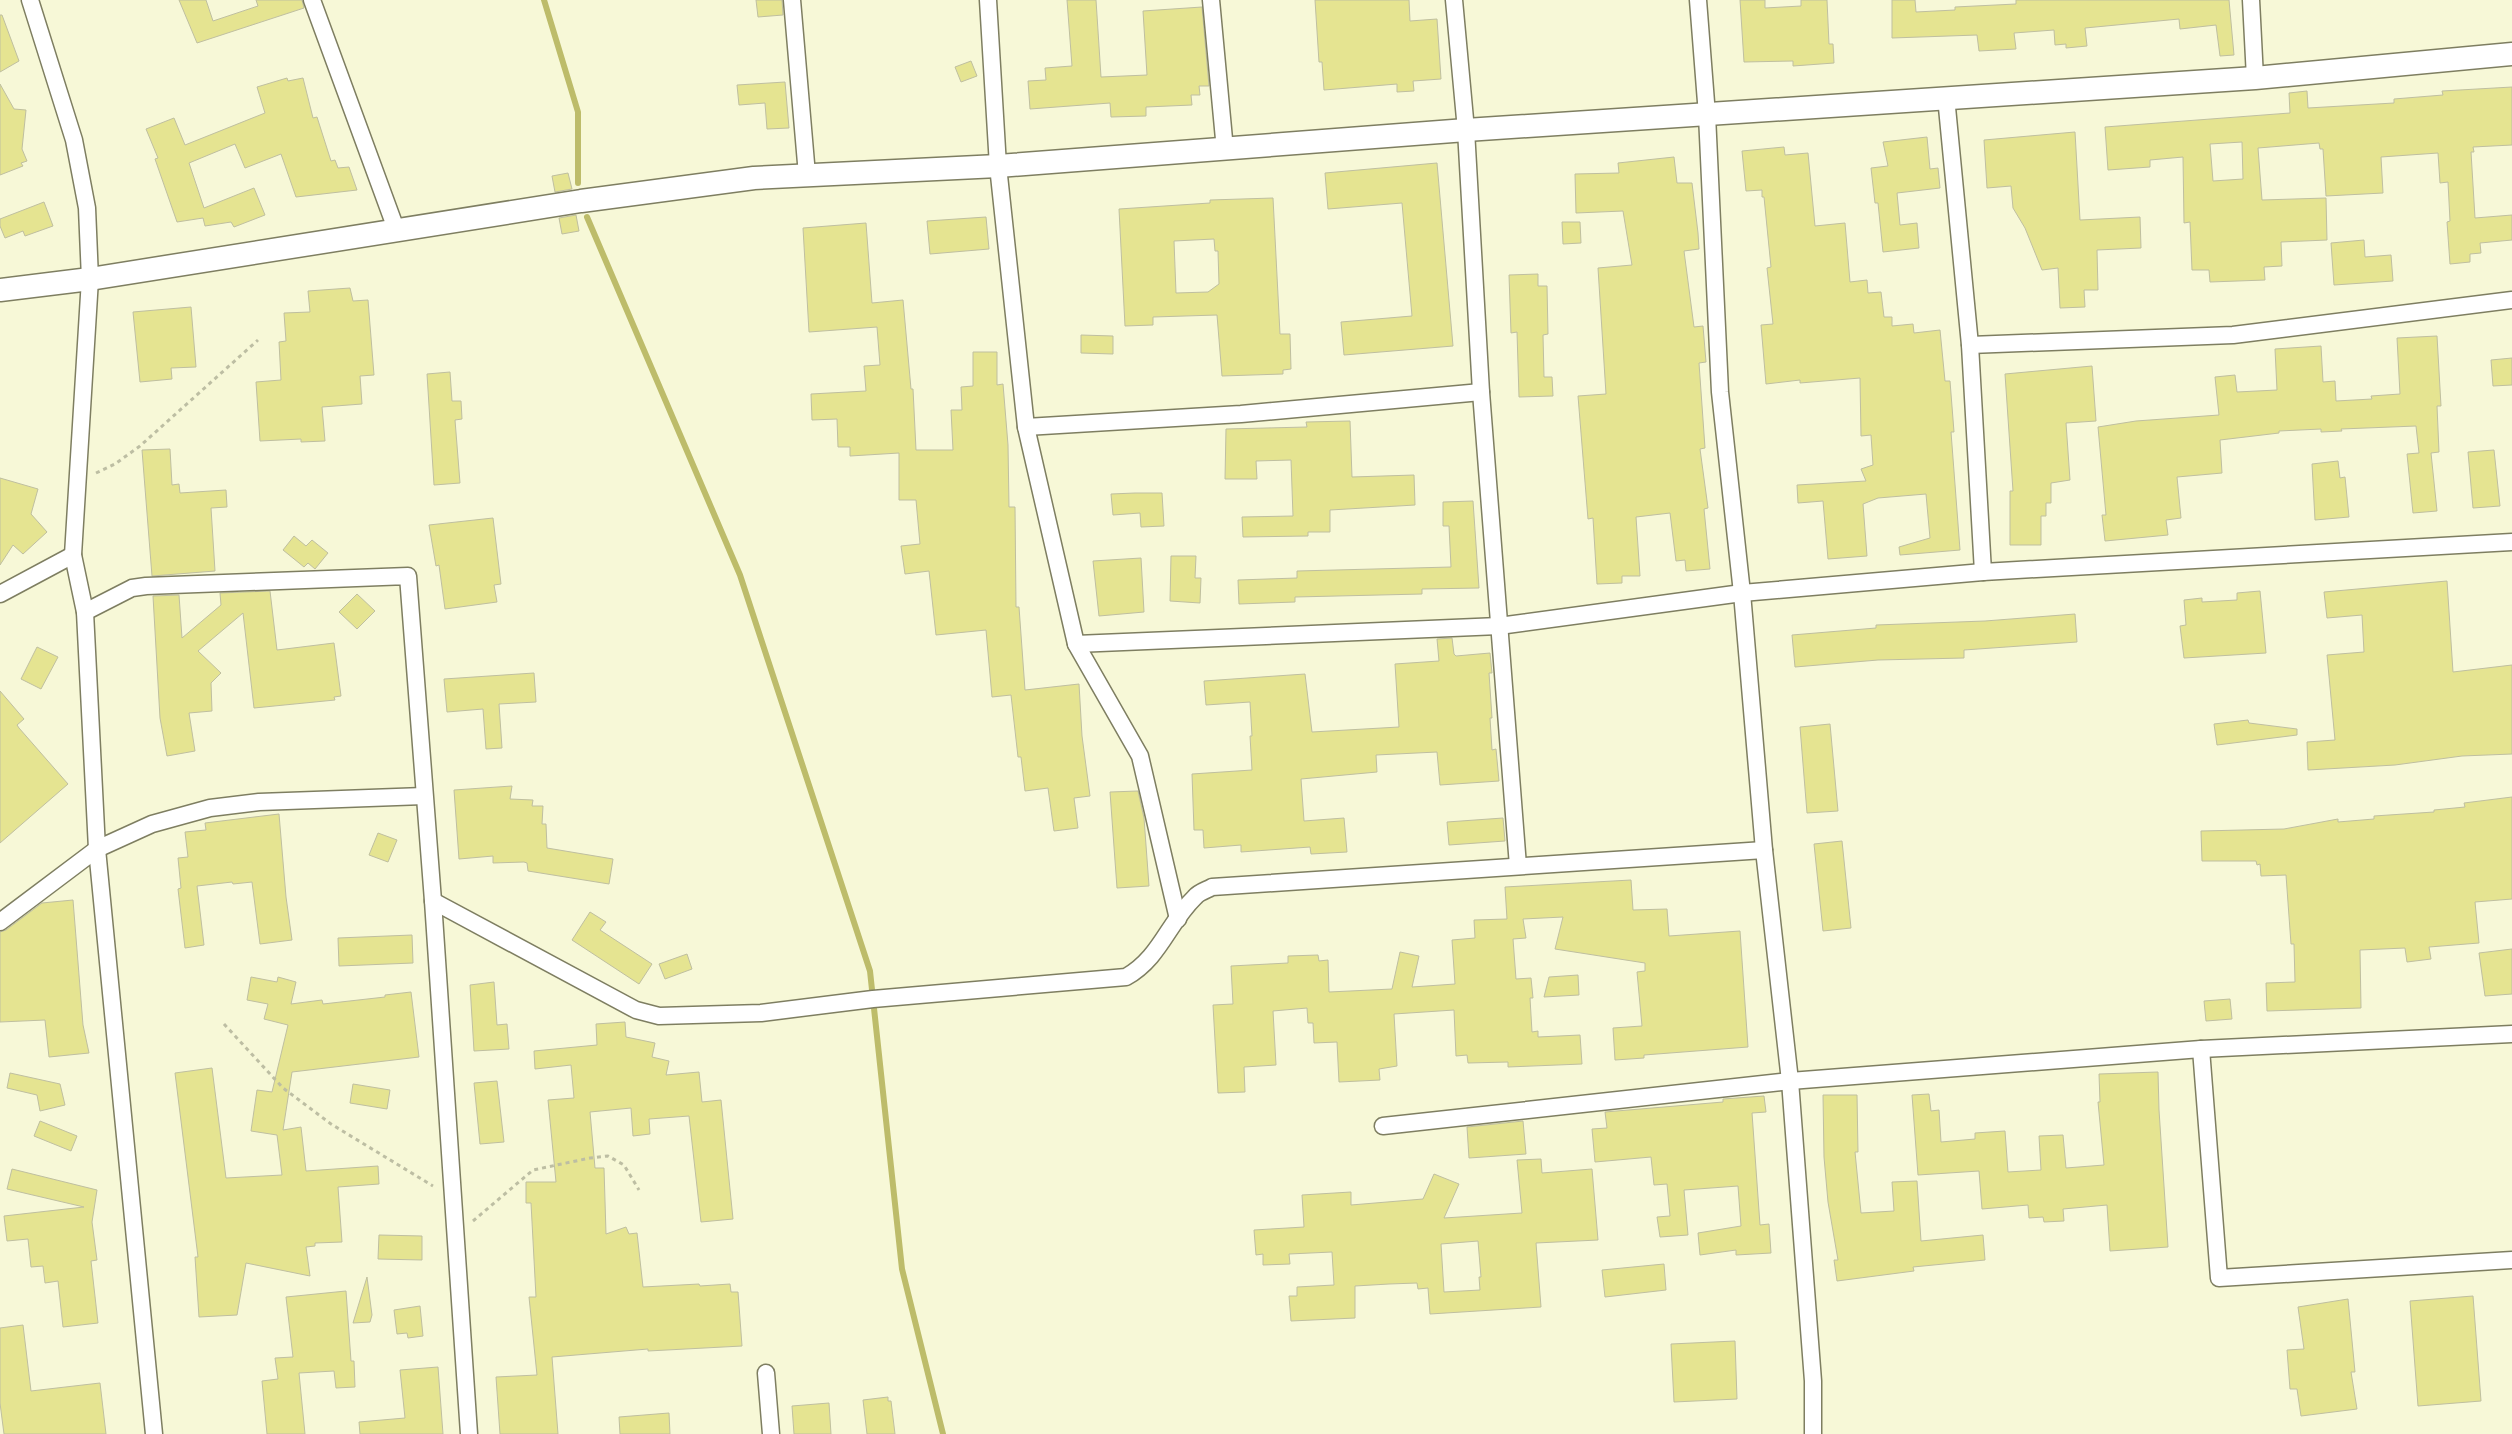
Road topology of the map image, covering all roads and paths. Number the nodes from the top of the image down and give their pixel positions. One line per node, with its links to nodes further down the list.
1 (30, 0): 18 (street)
2 (312, 0): 17 (street)
3 (792, 0): 16 (street)
4 (988, 0): 15 (street)
5 (1211, 0): 14 (street)
6 (1454, 0): 13 (street)
7 (1698, 0): 12 (street)
8 (2251, 0): 10 (street)
9 (2512, 54): 10 (street)
10 (2255, 78): 11 (street)
11 (1946, 98): 12 (street); 22 (street)
12 (1707, 115): 13 (street); 29 (street)
13 (1466, 130): 14 (street); 23 (street)
14 (1225, 150): 15 (street)
15 (998, 166): 16 (street); 24 (street)
16 (807, 175): 17 (street)
17 (396, 229): 18 (street)
18 (90, 279): 19 (street); 25 (street)
19 (0, 290)
20 (2512, 300): 22 (street)
21 (258, 340): 25 (path)
22 (1970, 345): 28 (street)
23 (1481, 392): 24 (street); 32 (street)
24 (1026, 427): 33 (street)
25 (77, 482): 27 (street)
26 (2512, 542): 28 (street)
27 (73, 555): 30 (street); 31 (street)
28 (1983, 572): 29 (street)
29 (1742, 593): 32 (street); 36 (street)
30 (0, 594)
31 (85, 612): 34 (street); 35 (street)
32 (1499, 626): 33 (street); 37 (street)
33 (1076, 644): 39 (street)
34 (424, 796): 35 (street); 38 (street)
35 (97, 849): 40 (street); 51 (street)
36 (1764, 850): 37 (street); 44 (street)
37 (1518, 866): 39 (street)
38 (433, 902): 39 (street); 47 (street)
39 (1178, 919)
40 (0, 922)
41 (224, 1024): 47 (path)
42 (2512, 1034): 43 (street)
43 (2201, 1049): 44 (street); 49 (street)
44 (1790, 1081): 45 (street); 54 (street)
45 (1383, 1126)
46 (639, 1190): 48 (path)
47 (453, 1198): 48 (street)
48 (456, 1237): 52 (street)
49 (2512, 1260)
50 (766, 1373): 53 (street)
51 (154, 1434)
52 (469, 1434)
53 (771, 1434)
54 (1813, 1434)

